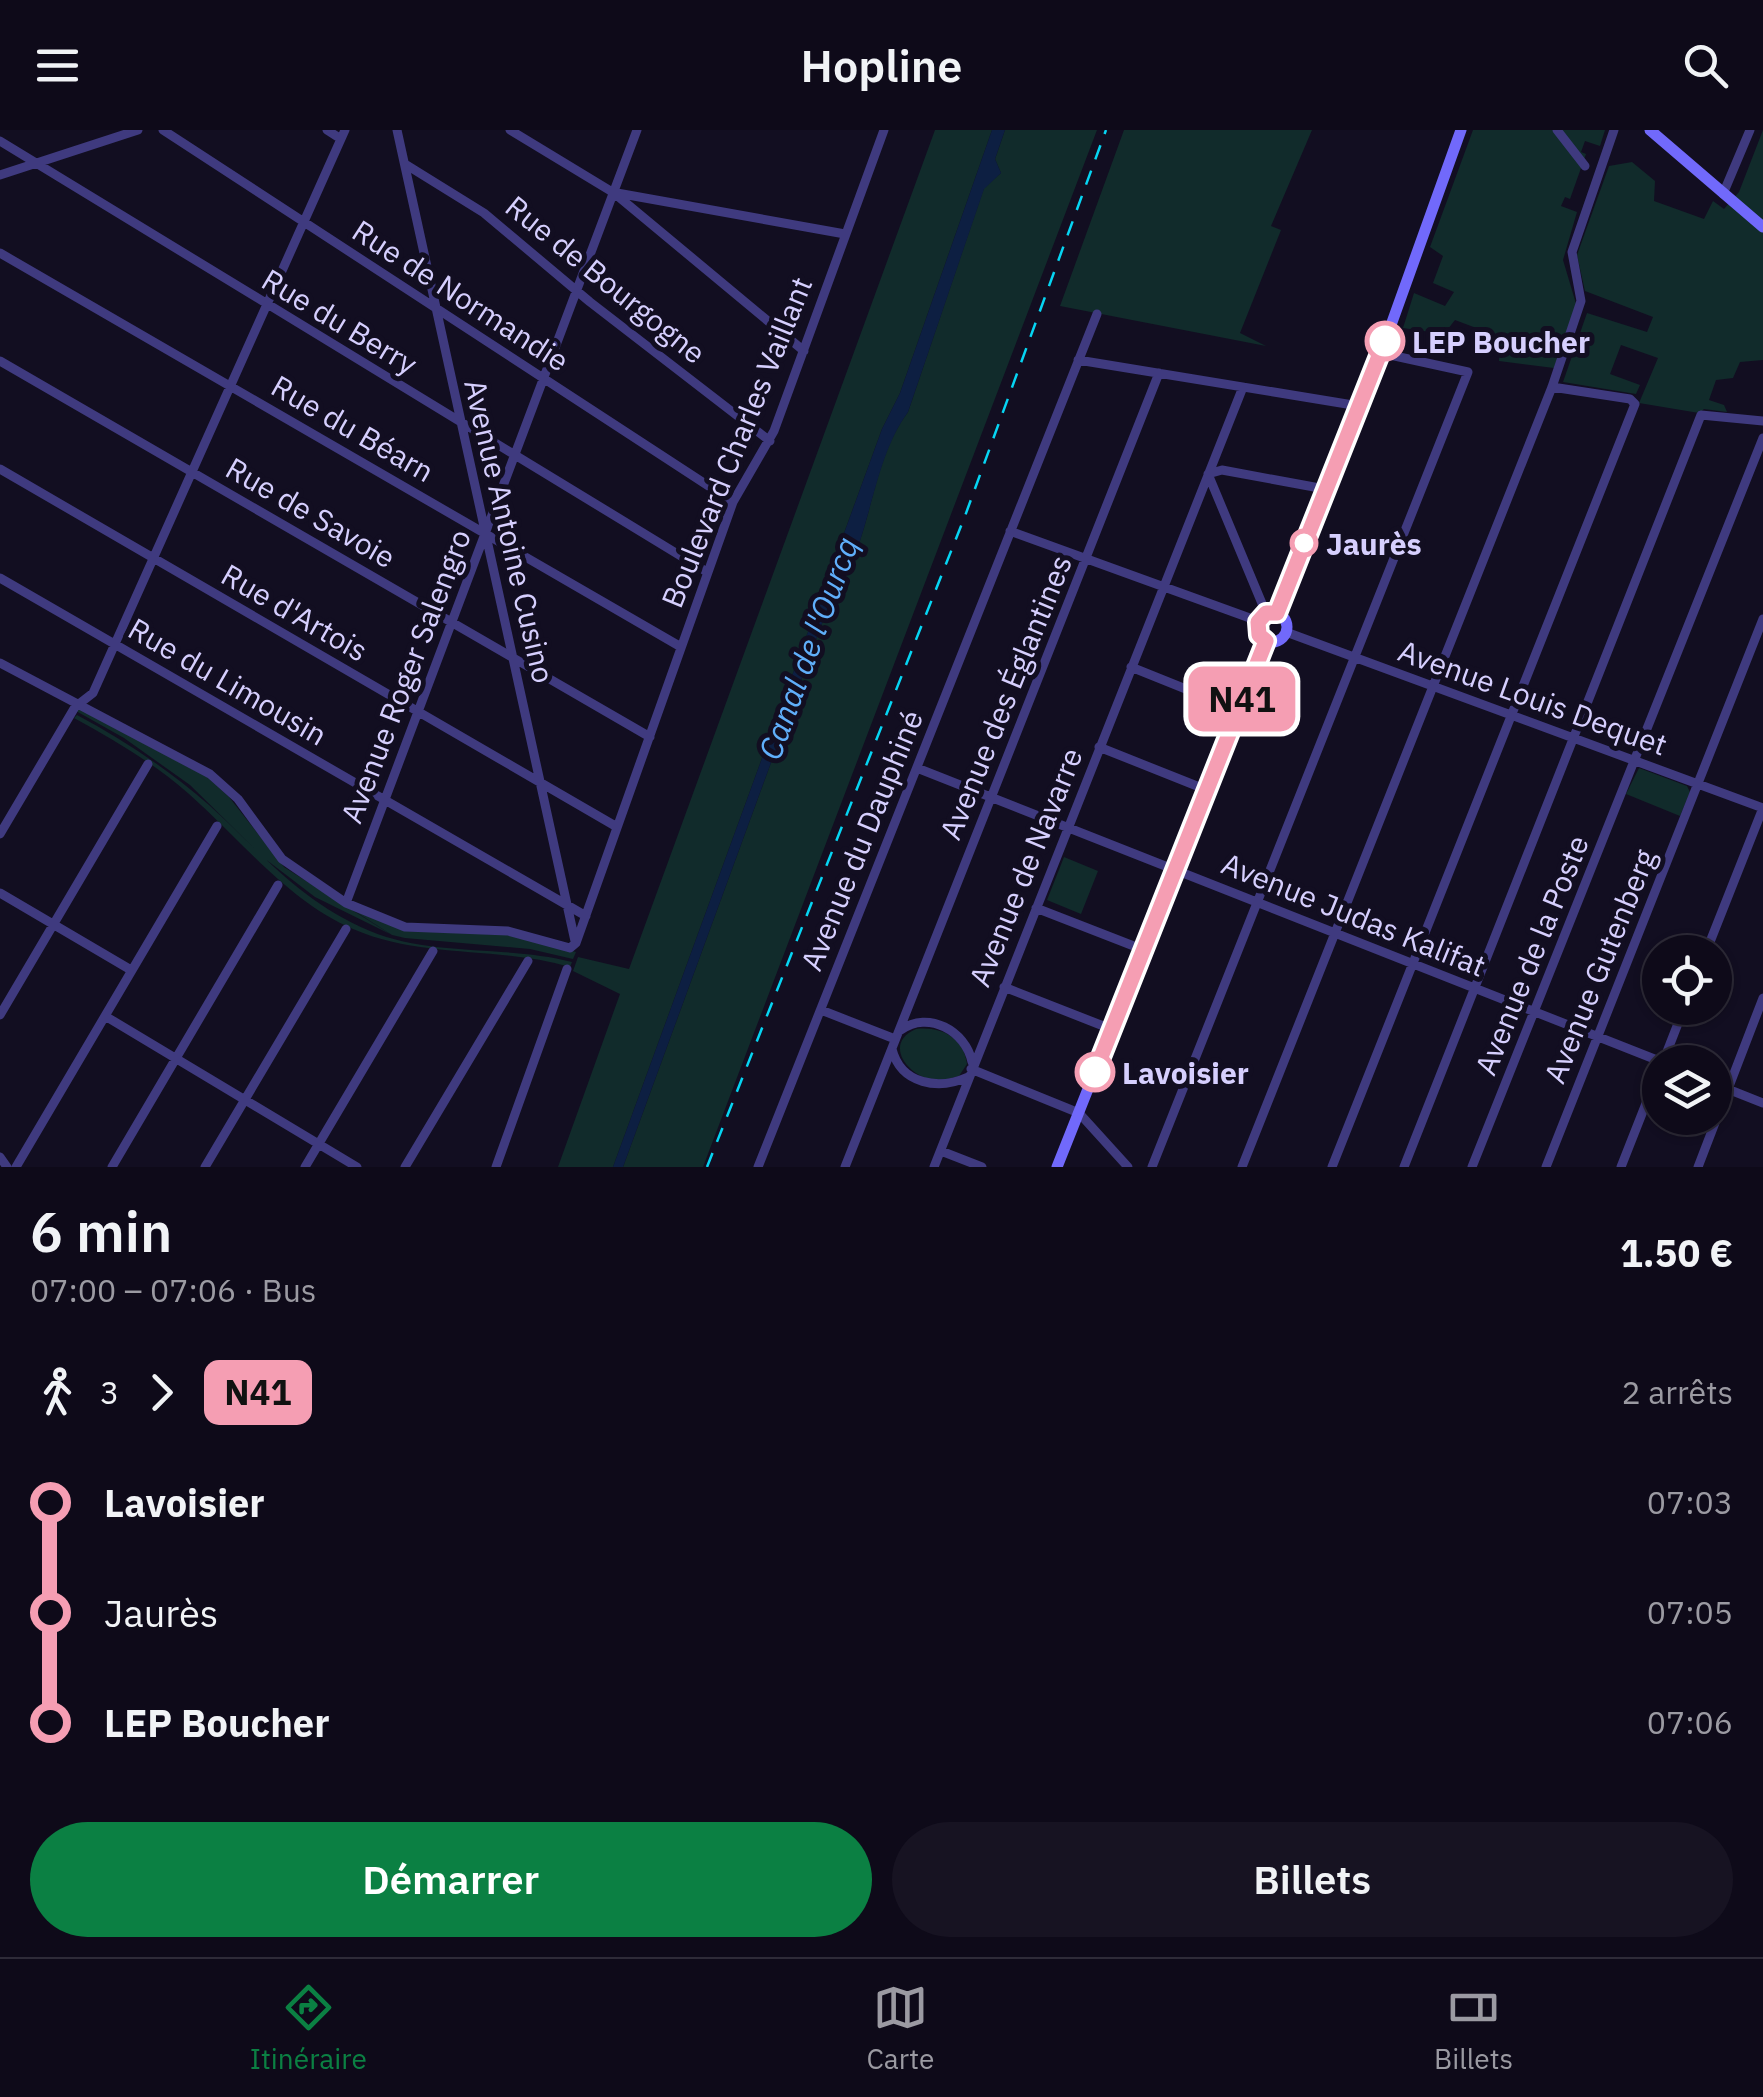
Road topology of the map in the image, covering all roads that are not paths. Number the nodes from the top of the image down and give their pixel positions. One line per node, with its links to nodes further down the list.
1 (138, 130): 16 (street)
2 (162, 130): 22 (street, Rue de Normandie)
3 (327, 130): 14 (street)
4 (397, 130): 17 (street, Avenue Antoine Cusino)
5 (510, 130): 20 (street)
6 (637, 130): 20 (street, Avenue Roger Salengro)
7 (867, 130): 12 (street)
8 (1461, 130): 31 (street)
9 (1557, 130): 18 (street)
10 (1650, 130): 21 (street)
11 (1750, 130): 21 (street)
12 (883, 131): 24 (street, Boulevard Charles Vaillant)
13 (1615, 131): 38 (street)
14 (343, 135): 22 (street)
15 (0, 141): 16 (street, Rue du Berry)
16 (36, 163): 19 (street); 27 (street, Rue du Berry)
17 (405, 164): 26 (street, Rue de Bourgogne); 28 (street, Avenue Antoine Cusino)
18 (1585, 166)
19 (0, 175)
20 (614, 193): 24 (street); 26 (street, Avenue Roger Salengro); 30 (street)
21 (1724, 194): 23 (street)
22 (304, 222): 27 (street); 28 (street, Rue de Normandie)
23 (1763, 226)
24 (845, 234): 30 (street, Boulevard Charles Vaillant)
25 (0, 252): 36 (street, Rue du Béarn)
26 (577, 292): 35 (street, Avenue Roger Salengro); 43 (street, Rue de Bourgogne)
27 (267, 306): 36 (street); 41 (street, Rue du Berry)
28 (436, 308): 35 (street, Rue de Normandie); 41 (street, Avenue Antoine Cusino)
29 (1097, 314): 32 (street, Avenue du Dauphiné)
30 (804, 350): 43 (street, Boulevard Charles Vaillant)
31 (1380, 352): 39 (street); 64 (street)
32 (1078, 360): 34 (street); 50 (street, Avenue du Dauphiné)
33 (0, 361): 46 (street, Rue de Savoie)
34 (1159, 374): 37 (street); 53 (street, Avenue des Églantines)
35 (544, 378): 44 (street, Avenue Roger Salengro); 49 (street, Rue de Normandie)
36 (231, 386): 46 (street); 51 (street, Rue du Béarn)
37 (1243, 386): 39 (street); 47 (street, Avenue de Navarre)
38 (1552, 387): 68 (street); 72 (street)
39 (1359, 406): 48 (street)
40 (1763, 421): 74 (street)
41 (460, 423): 44 (street, Rue du Berry); 51 (street, Avenue Antoine Cusino)
42 (1763, 438): 76 (street, Avenue de la Poste)
43 (770, 441): 49 (street, Boulevard Charles Vaillant)
44 (514, 456): 51 (street, Avenue Roger Salengro); 54 (street, Rue du Berry)
45 (0, 469): 52 (street, Rue d'Artois)
46 (192, 472): 52 (street); 59 (street, Rue de Savoie)
47 (1208, 474): 48 (street); 56 (street, Avenue de Navarre); 57 (street)
48 (1325, 488): 57 (street)
49 (733, 502): 54 (street, Boulevard Charles Vaillant)
50 (1010, 531): 53 (street); 78 (street, Avenue du Dauphiné)
51 (485, 534): 59 (street, Avenue Roger Salengro); 63 (street, Rue du Béarn); 65 (street, Avenue Antoine Cusino)
52 (154, 558): 62 (street); 71 (street, Rue d'Artois)
53 (1087, 558): 56 (street); 82 (street, Avenue des Églantines)
54 (707, 572): 63 (street, Boulevard Charles Vaillant)
55 (0, 578): 62 (street, Rue du Limousin)
56 (1163, 586): 57 (street); 67 (street, Avenue de Navarre)
57 (1267, 616): 60 (street); 61 (street)
58 (1763, 619): 80 (street, Avenue Gutenberg)
59 (452, 623): 65 (street, Rue de Savoie); 71 (street, Avenue Roger Salengro)
60 (1286, 632): 61 (street); 64 (street, Avenue Louis Dequet)
61 (1266, 641): 70 (street)
62 (116, 645): 69 (street); 83 (street, Rue du Limousin)
63 (681, 647): 73 (street, Boulevard Charles Vaillant)
64 (1355, 658): 68 (street, Avenue Louis Dequet); 92 (street)
65 (513, 659): 73 (street, Rue de Savoie); 79 (street, Avenue Antoine Cusino)
66 (0, 664): 69 (street)
67 (1131, 666): 70 (street); 75 (street, Avenue de Navarre)
68 (1433, 686): 72 (street, Avenue Louis Dequet); 99 (street)
69 (83, 704): 88 (street); 93 (street)
70 (1238, 710): 81 (street)
71 (418, 712): 79 (street, Rue d'Artois); 83 (street, Avenue Roger Salengro)
72 (1512, 715): 74 (street, Avenue Louis Dequet); 105 (street)
73 (650, 737): 87 (street, Boulevard Charles Vaillant)
74 (1573, 738): 76 (street, Avenue Louis Dequet); 109 (street)
75 (1100, 747): 81 (street); 86 (street, Avenue de Navarre)
76 (1634, 761): 80 (street, Avenue Louis Dequet); 112 (street, Avenue de la Poste)
77 (148, 764): 97 (street)
78 (916, 768): 82 (street, Avenue Judas Kalifat); 111 (street, Avenue du Dauphiné)
79 (540, 782): 87 (street, Rue d'Artois); 94 (street, Avenue Antoine Cusino)
80 (1698, 784): 84 (street, Avenue Louis Dequet); 116 (street, Avenue Gutenberg)
81 (1207, 790): 89 (street)
82 (992, 798): 86 (street, Avenue Judas Kalifat); 117 (street, Avenue des Églantines)
83 (385, 801): 93 (street, Avenue Roger Salengro); 94 (street, Rue du Limousin)
84 (1763, 808): 100 (street)
85 (218, 826): 106 (street)
86 (1068, 827): 89 (street, Avenue Judas Kalifat); 95 (street, Avenue de Navarre)
87 (618, 828): 96 (street, Boulevard Charles Vaillant)
88 (0, 834)
89 (1176, 870): 92 (street, Avenue Judas Kalifat); 102 (street)
90 (278, 885): 119 (street)
91 (0, 893): 97 (street)
92 (1258, 902): 99 (street, Avenue Judas Kalifat); 145 (street)
93 (346, 903): 101 (street)
94 (567, 906): 96 (street, Rue du Limousin); 101 (street, Avenue Antoine Cusino)
95 (1036, 908): 102 (street); 108 (street, Avenue de Navarre)
96 (586, 916): 101 (street, Boulevard Charles Vaillant)
97 (54, 925): 106 (street); 113 (street)
98 (346, 928): 123 (street)
99 (1335, 934): 105 (street, Avenue Judas Kalifat); 146 (street)
100 (1713, 935)
101 (576, 943)
102 (1144, 950): 115 (street)
103 (433, 951): 128 (street)
104 (528, 961): 137 (street)
105 (1413, 964): 109 (street, Avenue Judas Kalifat); 147 (street)
106 (131, 970): 114 (street)
107 (567, 970): 138 (street)
108 (1004, 987): 115 (street); 120 (street, Avenue de Navarre)
109 (1474, 988): 112 (street, Avenue Judas Kalifat); 148 (street)
110 (1763, 998): 121 (street)
111 (821, 1010): 117 (street); 139 (street, Avenue du Dauphiné)
112 (1535, 1012): 116 (street, Avenue Judas Kalifat); 149 (street, Avenue de la Poste)
113 (0, 1015)
114 (104, 1016): 119 (street); 132 (street)
115 (1111, 1029): 125 (street)
116 (1598, 1036): 118 (street, Avenue Judas Kalifat); 150 (street, Avenue Gutenberg)
117 (895, 1039): 120 (street); 120 (street); 140 (street, Avenue des Églantines)
118 (1642, 1055)
119 (176, 1059): 123 (street); 133 (street)
120 (971, 1070): 125 (street); 129 (street, Avenue de Navarre)
121 (1732, 1076)
122 (1732, 1091): 124 (street)
123 (244, 1100): 128 (street); 134 (street)
124 (1763, 1103)
125 (1080, 1113): 143 (street); 144 (street)
126 (1642, 1113): 151 (street)
127 (1710, 1135): 152 (street)
128 (319, 1144): 135 (street); 136 (street)
129 (940, 1150): 141 (street, Avenue de Navarre); 142 (street)
130 (0, 1157): 131 (street)
131 (7, 1167)
132 (16, 1167)
133 (112, 1167)
134 (205, 1167)
135 (305, 1167)
136 (357, 1167)
137 (405, 1167)
138 (496, 1167)
139 (758, 1167)
140 (846, 1167)
141 (934, 1167)
142 (982, 1167)
143 (1057, 1167)
144 (1128, 1167)
145 (1152, 1167)
146 (1242, 1167)
147 (1332, 1167)
148 (1404, 1167)
149 (1472, 1167)
150 (1546, 1167)
151 (1620, 1167)
152 (1698, 1167)

